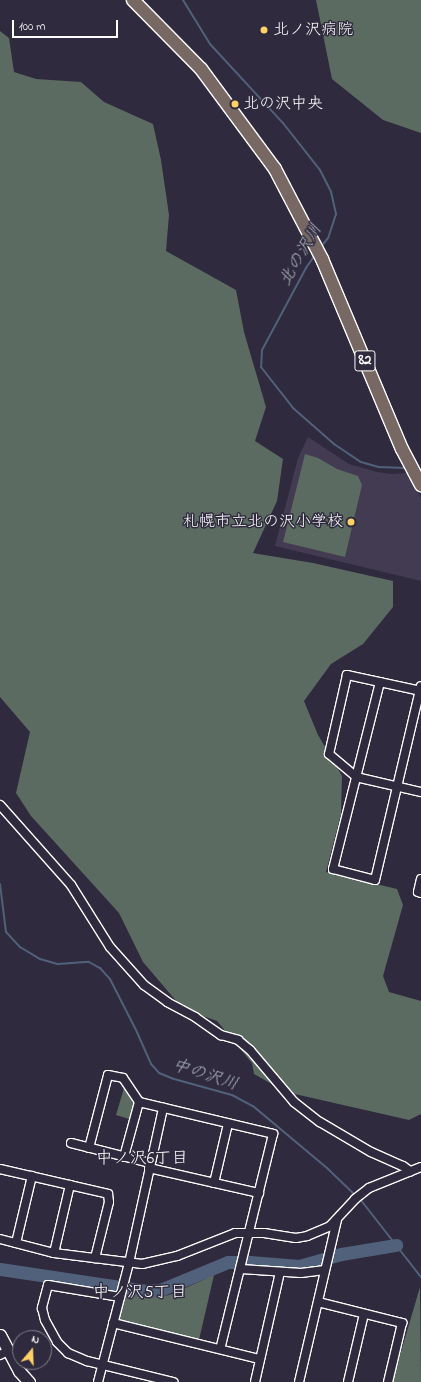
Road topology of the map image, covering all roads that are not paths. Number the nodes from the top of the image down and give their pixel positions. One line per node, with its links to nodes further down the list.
1 (133, 0): 2 (main road, 82)
2 (419, 481)
3 (380, 682): 4 (street); 5 (street); 5 (street)
4 (421, 689): 6 (street)
5 (356, 777): 6 (street); 6 (street)
6 (397, 787): 7 (street)
7 (421, 792)
8 (0, 805): 20 (street)
9 (421, 879): 10 (street)
10 (421, 893)
11 (138, 1102): 12 (street); 15 (street); 16 (street)
12 (163, 1108): 13 (street); 17 (street)
13 (228, 1124): 22 (street); 24 (street)
14 (70, 1143): 15 (street)
15 (89, 1148): 16 (street)
16 (124, 1156): 17 (street)
17 (149, 1165): 22 (street); 31 (street)
18 (421, 1167): 20 (street)
19 (0, 1169): 21 (street)
20 (410, 1171): 25 (street)
21 (32, 1176): 23 (street); 28 (street)
22 (214, 1183): 24 (street)
23 (70, 1185): 29 (street); 30 (street)
24 (259, 1194): 26 (street)
25 (337, 1219): 26 (street); 33 (street)
26 (249, 1233): 31 (street); 32 (street)
27 (0, 1239): 28 (street)
28 (16, 1243): 29 (street)
29 (54, 1253): 30 (street)
30 (95, 1258): 31 (street)
31 (129, 1263): 35 (street)
32 (242, 1265): 34 (street); 40 (street)
33 (326, 1268): 34 (street); 36 (street)
34 (280, 1272): 42 (street)
35 (121, 1295): 38 (street); 43 (street)
36 (318, 1302): 37 (street); 48 (street)
37 (364, 1314): 49 (street); 50 (street)
38 (113, 1323): 40 (street); 43 (street)
39 (0, 1335): 41 (street)
40 (220, 1350): 42 (street)
41 (4, 1353): 44 (street)
42 (260, 1359): 47 (street)
43 (102, 1365): 45 (street); 46 (street)
44 (29, 1382)
45 (98, 1382)
46 (173, 1382)
47 (255, 1382)
48 (299, 1382)
49 (348, 1382)
50 (388, 1382)

